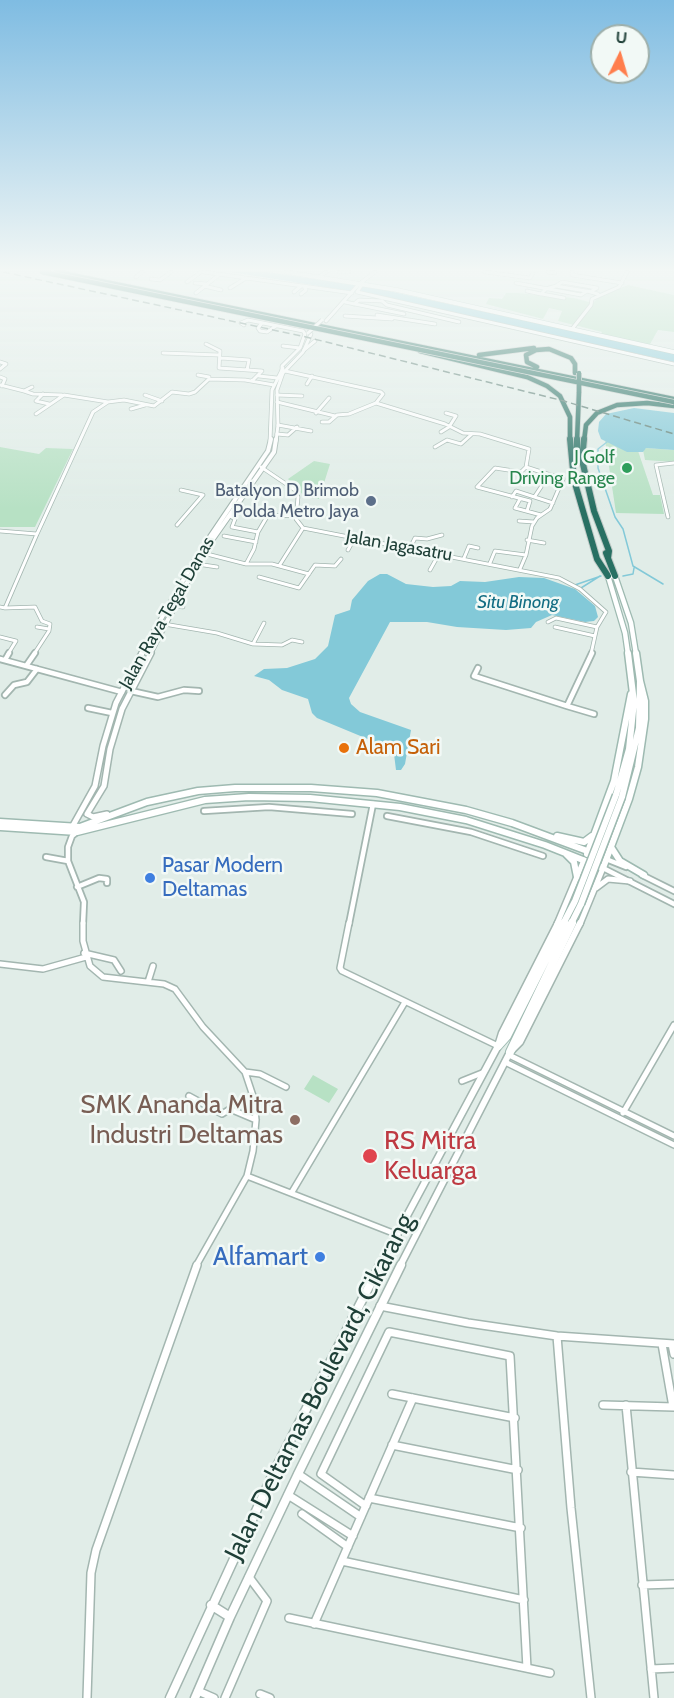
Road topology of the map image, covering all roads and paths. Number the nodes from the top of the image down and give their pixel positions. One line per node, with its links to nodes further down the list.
1 (218, 351): 16 (street)
2 (299, 351): 22 (street, Jalan Raya Tegal Danas)
3 (300, 351): 22 (street, Jalan Raya Tegal Danas)
4 (418, 351): 51 (highway)
5 (418, 351): 72 (highway)
6 (427, 351): 51 (highway, bridge)
7 (430, 351): 51 (highway, bridge)
8 (443, 351): 42 (highway)
9 (448, 351): 10 (highway)
10 (510, 351)
11 (532, 351): 42 (highway)
12 (555, 351): 24 (highway)
13 (561, 351): 24 (highway)
14 (618, 351): 18 (street)
15 (163, 353): 16 (street)
16 (221, 353): 19 (street); 21 (street)
17 (0, 362): 20 (street)
18 (674, 364)
19 (237, 369): 21 (street); 31 (street)
20 (0, 370): 23 (street)
21 (247, 370): 27 (street)
22 (283, 370): 28 (street); 30 (street, Jalan Raya Tegal Danas); 41 (street, Jalan Raya Tegal Danas)
23 (5, 372)
24 (577, 373): 38 (highway, bridge)
25 (198, 375): 26 (street)
26 (209, 376): 31 (street); 47 (street)
27 (259, 376): 30 (street); 31 (street)
28 (312, 376): 32 (street); 52 (street)
29 (0, 377): 34 (street)
30 (277, 378): 33 (street, Jalan Raya Tegal Danas)
31 (253, 380): 33 (street)
32 (307, 384)
33 (274, 385): 76 (street, Jalan Raya Tegal Danas)
34 (1, 386): 37 (street)
35 (32, 387): 37 (street)
36 (54, 389): 40 (street)
37 (24, 391): 39 (street)
38 (577, 391): 72 (highway); 77 (highway)
39 (43, 394): 40 (street); 53 (street)
40 (55, 394): 43 (street)
41 (277, 394): 45 (street); 49 (street, Jalan Raya Tegal Danas)
42 (651, 394): 51 (highway)
43 (64, 395): 48 (street); 53 (street)
44 (145, 395): 47 (street)
45 (302, 396)
46 (329, 398): 60 (street)
47 (162, 401): 55 (street)
48 (110, 402): 54 (street); 95 (street)
49 (277, 402): 56 (street); 65 (street, Jalan Raya Tegal Danas)
50 (309, 402): 56 (street)
51 (674, 402): 109 (highway)
52 (376, 403): 63 (street); 67 (street)
53 (49, 404): 62 (street)
54 (145, 405): 55 (street); 57 (street)
55 (156, 406): 58 (street)
56 (303, 408): 59 (street); 60 (street)
57 (131, 410)
58 (152, 411)
59 (298, 413)
60 (316, 413): 63 (street)
61 (446, 413): 67 (street)
62 (36, 414)
63 (335, 416): 64 (street)
64 (322, 422)
65 (278, 424): 66 (street); 70 (street, Jalan Raya Tegal Danas)
66 (297, 427): 68 (street); 70 (street)
67 (449, 427): 69 (street); 71 (street)
68 (311, 431)
69 (441, 432)
70 (277, 434): 76 (street, Jalan Raya Tegal Danas)
71 (472, 434): 73 (street); 75 (street)
72 (571, 438): 119 (highway)
73 (435, 447)
74 (674, 464): 88 (street)
75 (526, 466): 81 (street); 83 (street)
76 (261, 467): 86 (street, Jalan Raya Tegal Danas); 87 (street); 106 (street, Jalan Raya Tegal Danas)
77 (582, 481): 109 (highway)
78 (541, 487): 80 (street)
79 (181, 490): 91 (street)
80 (535, 496): 81 (street); 83 (street)
81 (512, 497): 82 (street)
82 (520, 499): 84 (street); 84 (street)
83 (553, 503): 85 (street)
84 (526, 511): 85 (street)
85 (541, 515): 90 (street)
86 (230, 516): 94 (street); 106 (street, Jalan Raya Tegal Danas)
87 (297, 516): 92 (street); 94 (street)
88 (668, 517)
89 (519, 521): 90 (street)
90 (534, 522): 99 (street)
91 (177, 525)
92 (303, 528): 98 (street, Jalan Jagasatru); 114 (street)
93 (0, 531): 95 (street)
94 (258, 532): 100 (street)
95 (37, 534): 122 (street)
96 (442, 535): 104 (street)
97 (224, 536): 100 (street)
98 (354, 539): 103 (street); 104 (street, Jalan Jagasatru)
99 (527, 540): 101 (street); 107 (street)
100 (256, 542): 113 (street)
101 (544, 543)
102 (478, 548): 108 (street)
103 (348, 550)
104 (409, 550): 105 (street, Jalan Jagasatru)
105 (439, 554): 108 (street, Jalan Jagasatru); 117 (street)
106 (200, 555): 112 (street, Jalan Raya Tegal Danas); 113 (street); 137 (street, Jalan Raya Tegal Danas)
107 (526, 555): 111 (street); 116 (street)
108 (464, 558): 111 (street, Jalan Jagasatru)
109 (608, 558): 119 (highway)
110 (341, 559): 118 (street)
111 (490, 563): 116 (street, Jalan Jagasatru)
112 (197, 564): 115 (street); 121 (street, Jalan Raya Tegal Danas)
113 (246, 564): 114 (street)
114 (279, 566): 118 (street)
115 (217, 567)
116 (520, 568): 129 (street, Jalan Jagasatru)
117 (429, 570)
118 (309, 574): 120 (street)
119 (611, 576): 143 (main road)
120 (259, 578)
121 (174, 606): 123 (street); 126 (street, Jalan Raya Tegal Danas)
122 (2, 607): 130 (street)
123 (183, 607)
124 (548, 622): 129 (street)
125 (264, 623): 136 (street)
126 (164, 624): 131 (street); 138 (street, Jalan Raya Tegal Danas)
127 (37, 627): 130 (street)
128 (555, 627): 132 (street)
129 (597, 627): 132 (street)
130 (49, 629): 140 (street)
131 (227, 636): 135 (street); 136 (street)
132 (595, 636): 150 (street)
133 (0, 637): 139 (street)
134 (302, 642): 136 (street)
135 (222, 643)
136 (253, 644)
137 (144, 649): 138 (street); 146 (street, Jalan Raya Tegal Danas)
138 (151, 650): 144 (street, Jalan Raya Tegal Danas)
139 (3, 659): 140 (street)
140 (26, 666): 142 (street)
141 (478, 668): 150 (street)
142 (36, 669): 146 (street); 147 (street)
143 (637, 681): 173 (main road, Jalan Deltamas Boulevard, Cikarang); 176 (main road); 192 (main road, bridge)
144 (131, 691): 145 (street); 149 (street, Jalan Raya Tegal Danas)
145 (199, 691)
146 (122, 692): 148 (street, Jalan Raya Tegal Danas)
147 (5, 695)
148 (116, 703): 149 (street); 152 (street, Jalan Raya Tegal Danas)
149 (124, 704): 164 (street, Jalan Raya Tegal Danas)
150 (567, 706): 153 (street)
151 (88, 708): 152 (street)
152 (112, 712): 171 (street, Jalan Raya Tegal Danas)
153 (594, 714)
154 (249, 797): 156 (main road); 159 (street); 167 (main road)
155 (402, 797): 158 (main road); 162 (main road); 174 (main road)
156 (310, 798): 157 (main road); 160 (street)
157 (373, 804): 158 (main road); 199 (street)
158 (400, 807): 165 (main road)
159 (249, 808): 160 (street); 161 (street)
160 (308, 809): 163 (street)
161 (204, 811)
162 (114, 813): 164 (street); 167 (main road); 171 (main road)
163 (352, 813)
164 (87, 814): 171 (street, Jalan Raya Tegal Danas)
165 (441, 814): 168 (street); 170 (main road)
166 (387, 816): 168 (street)
167 (114, 822): 172 (main road)
168 (438, 824): 175 (street)
169 (0, 825): 171 (main road)
170 (492, 826): 175 (street); 177 (main road)
171 (77, 828): 172 (main road); 172 (main road); 183 (street)
172 (94, 828)
173 (596, 831): 174 (main road); 178 (main road, Jalan Deltamas Boulevard, Cikarang)
174 (544, 834): 178 (main road)
175 (488, 837): 179 (street)
176 (611, 847): 181 (main road); 185 (main road)
177 (560, 851): 182 (main road); 186 (main road)
178 (588, 851): 181 (main road); 182 (main road, Jalan Deltamas Boulevard, Cikarang)
179 (543, 856)
180 (46, 858): 183 (street)
181 (606, 859): 184 (main road); 185 (street)
182 (584, 860): 184 (main road); 186 (street, Jalan Deltamas Boulevard, Cikarang)
183 (68, 861): 189 (street)
184 (603, 868): 187 (street); 190 (street)
185 (644, 875): 191 (street)
186 (577, 877): 201 (street, Jalan Deltamas Boulevard, Cikarang)
187 (630, 880): 190 (street); 193 (street)
188 (107, 882): 189 (street)
189 (77, 887): 194 (street)
190 (594, 890): 202 (street)
191 (674, 891)
192 (578, 903): 201 (main road); 202 (main road)
193 (674, 904)
194 (85, 955): 195 (street); 197 (street); 198 (street)
195 (0, 964)
196 (153, 966): 198 (street)
197 (121, 971)
198 (148, 982): 203 (street)
199 (405, 1002): 201 (street); 214 (street)
200 (674, 1025): 208 (street)
201 (498, 1046): 204 (street, Jalan Deltamas Boulevard, Cikarang)
202 (508, 1056): 208 (street); 209 (street); 216 (street)
203 (245, 1072): 206 (street); 210 (street)
204 (482, 1073): 205 (street); 215 (street, Jalan Deltamas Boulevard, Cikarang)
205 (462, 1081)
206 (286, 1087)
207 (189, 1096): 210 (street)
208 (623, 1111): 209 (street); 211 (street)
209 (621, 1119): 212 (street)
210 (256, 1120): 213 (street)
211 (674, 1136)
212 (674, 1145)
213 (247, 1176): 214 (street); 254 (street)
214 (292, 1192): 215 (street)
215 (398, 1235): 244 (street, Jalan Deltamas Boulevard, Cikarang)
216 (380, 1306): 217 (street); 230 (street)
217 (557, 1336): 218 (street); 259 (street)
218 (662, 1344): 219 (street); 225 (street)
219 (673, 1344): 220 (street)
220 (674, 1354)
221 (392, 1394): 222 (street)
222 (413, 1398): 226 (street); 227 (street)
223 (603, 1405): 224 (street)
224 (626, 1405): 225 (street); 229 (street)
225 (674, 1407)
226 (515, 1418): 228 (street); 233 (street)
227 (392, 1445): 228 (street); 233 (street)
228 (518, 1470): 236 (street)
229 (631, 1472): 231 (street); 242 (street)
230 (298, 1474): 232 (street); 235 (street)
231 (674, 1474)
232 (288, 1495): 237 (street); 240 (street)
233 (367, 1502): 235 (street); 236 (street)
234 (302, 1514): 238 (street)
235 (361, 1517): 237 (street)
236 (520, 1528): 243 (street)
237 (352, 1536): 238 (street)
238 (348, 1547): 239 (street)
239 (342, 1561): 243 (street); 247 (street)
240 (249, 1577): 245 (street); 257 (street)
241 (674, 1584): 242 (street)
242 (642, 1585): 250 (street)
243 (524, 1600): 248 (street)
244 (211, 1605): 245 (street); 255 (street, Jalan Deltamas Boulevard, Cikarang)
245 (230, 1617): 253 (street)
246 (289, 1618): 247 (street)
247 (314, 1624): 248 (street)
248 (527, 1668): 251 (street)
249 (674, 1668): 250 (street)
250 (651, 1670): 260 (street)
251 (550, 1673)
252 (260, 1694): 258 (street)
253 (197, 1695): 256 (street)
254 (87, 1698)
255 (170, 1698)
256 (214, 1698)
257 (225, 1698)
258 (270, 1698)
259 (591, 1698)
260 (654, 1698)

